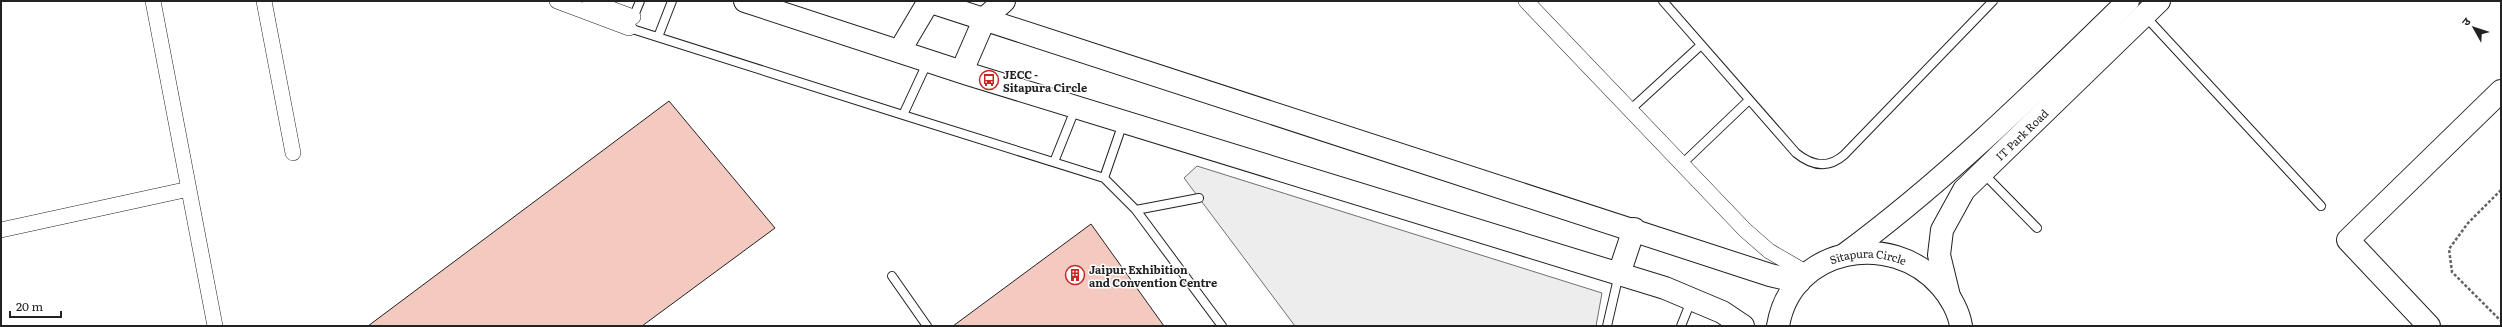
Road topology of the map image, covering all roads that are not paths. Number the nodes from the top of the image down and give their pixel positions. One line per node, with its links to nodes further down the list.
1 (153, 1): 33 (street)
2 (264, 1): 28 (street)
3 (557, 1): 16 (street)
4 (590, 1): 16 (street)
5 (640, 1): 16 (lane)
6 (672, 1): 17 (lane)
7 (745, 1): 19 (street)
8 (929, 1): 15 (street); 19 (street)
9 (1004, 1): 15 (street)
10 (1526, 1): 25 (street)
11 (1663, 1): 18 (lane)
12 (1993, 1): 23 (lane)
13 (2128, 1): 40 (street, IT Park Road)
14 (2152, 8): 31 (street, IT Park Road); 35 (lane)
15 (985, 18): 21 (street); 38 (street)
16 (631, 23): 17 (lane)
17 (658, 37): 26 (lane)
18 (1702, 44): 23 (lane); 25 (lane)
19 (900, 50): 20 (street)
20 (928, 61): 21 (street); 26 (lane)
21 (962, 71): 24 (street)
22 (2501, 91): 54 (street)
23 (1749, 100): 30 (lane)
24 (1077, 106): 27 (street); 29 (lane)
25 (1630, 110): 30 (street)
26 (903, 115): 29 (lane)
27 (1124, 121): 32 (lane); 41 (street)
28 (293, 152)
29 (1054, 162): 32 (lane)
30 (1682, 164): 43 (street)
31 (1982, 173): 37 (lane); 44 (street, IT Park Road)
32 (1104, 178): 36 (lane)
33 (189, 189): 39 (street); 46 (street)
34 (1200, 198): 36 (lane)
35 (2321, 206)
36 (1136, 210): 48 (lane)
37 (2037, 228)
38 (1634, 229): 41 (street); 43 (street)
39 (1, 230)
40 (1844, 255): 43 (street, Sitapura Circle); 44 (street, Sitapura Circle)
41 (1619, 274): 45 (street); 49 (lane)
42 (892, 276): 47 (lane)
43 (1803, 278): 52 (street, Sitapura Circle)
44 (1949, 296): 53 (street, Sitapura Circle)
45 (1691, 300): 50 (lane); 51 (street)
46 (215, 326)
47 (927, 326)
48 (1222, 326)
49 (1607, 326)
50 (1681, 326)
51 (1743, 326)
52 (1778, 326)
53 (1961, 326)
54 (2429, 326)

